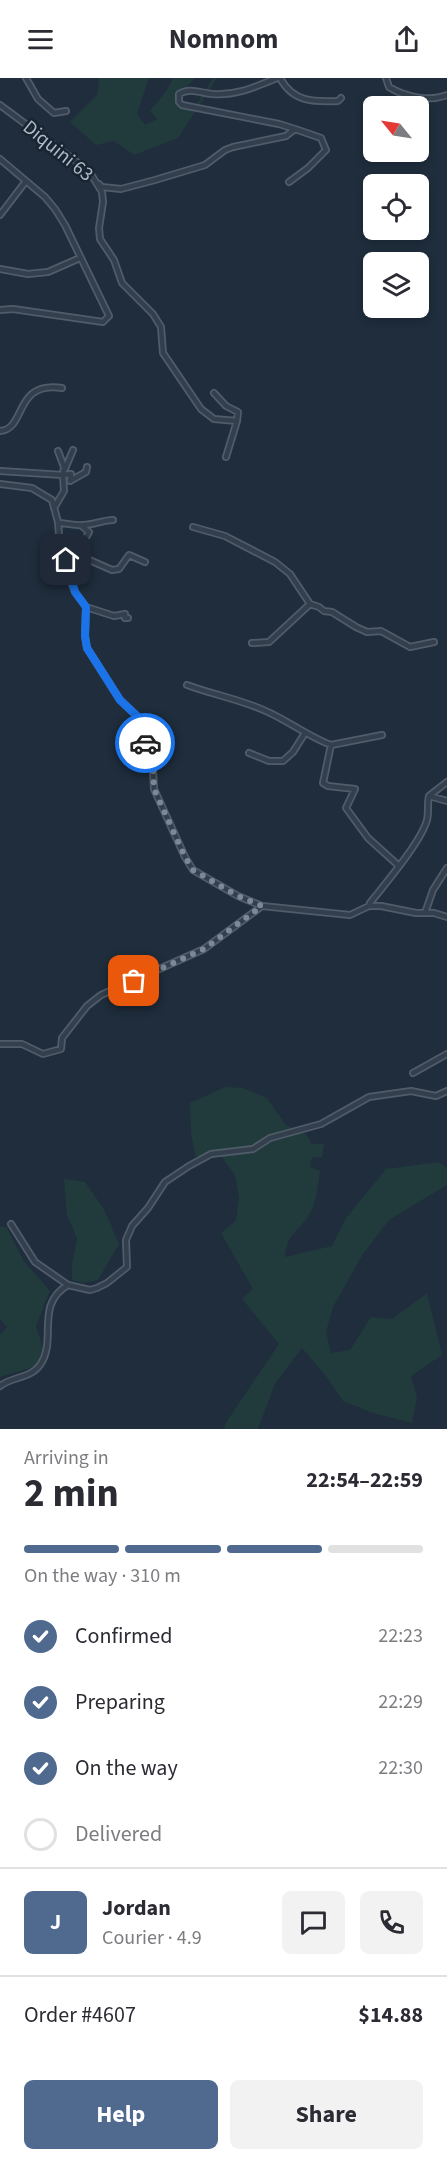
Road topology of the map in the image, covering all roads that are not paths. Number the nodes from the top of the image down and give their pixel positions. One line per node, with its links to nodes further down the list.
1 (26, 78): 7 (street)
2 (278, 78): 5 (street); 8 (street)
3 (386, 78): 4 (street)
4 (447, 95)
5 (341, 98)
6 (0, 105): 12 (street, Diquini 63)
7 (66, 111)
8 (295, 129): 11 (street); 12 (street)
9 (0, 159): 10 (street)
10 (26, 181): 13 (street); 14 (street)
11 (289, 182)
12 (99, 184): 19 (street, Diquini 63)
13 (0, 215)
14 (80, 258): 15 (street); 16 (street)
15 (0, 269)
16 (0, 310)
17 (62, 388): 20 (street)
18 (214, 393): 19 (street)
19 (237, 421): 23 (street)
20 (0, 432)
21 (73, 450): 26 (street)
22 (58, 451): 26 (street)
23 (226, 457)
24 (87, 467): 27 (street)
25 (0, 471): 26 (street)
26 (64, 472): 27 (street); 29 (street)
27 (70, 481): 29 (street)
28 (0, 484): 30 (street)
29 (64, 486): 30 (street)
30 (54, 508): 32 (street)
31 (113, 520): 33 (street)
32 (57, 523): 33 (street); 36 (street)
33 (82, 526): 35 (street)
34 (193, 527): 38 (street)
35 (84, 541)
36 (60, 547): 37 (street); 39 (street)
37 (145, 562)
38 (310, 604): 41 (street); 42 (street)
39 (86, 607): 40 (street); 53 (street)
40 (128, 618)
41 (434, 642)
42 (252, 643)
43 (188, 685): 44 (street)
44 (305, 733): 46 (street); 47 (street)
45 (382, 735): 46 (street)
46 (331, 745): 51 (street)
47 (249, 753)
48 (447, 782): 49 (street)
49 (429, 796): 50 (street); 51 (street)
50 (447, 801)
51 (399, 866): 54 (street)
52 (447, 868): 55 (street)
53 (262, 906): 54 (street); 57 (street)
54 (369, 906): 55 (street)
55 (425, 913): 56 (street)
56 (447, 916)
57 (0, 1044)
58 (447, 1054): 59 (street)
59 (413, 1073)
60 (447, 1091): 62 (street)
61 (11, 1224): 62 (street)
62 (68, 1285): 63 (street)
63 (0, 1386)

